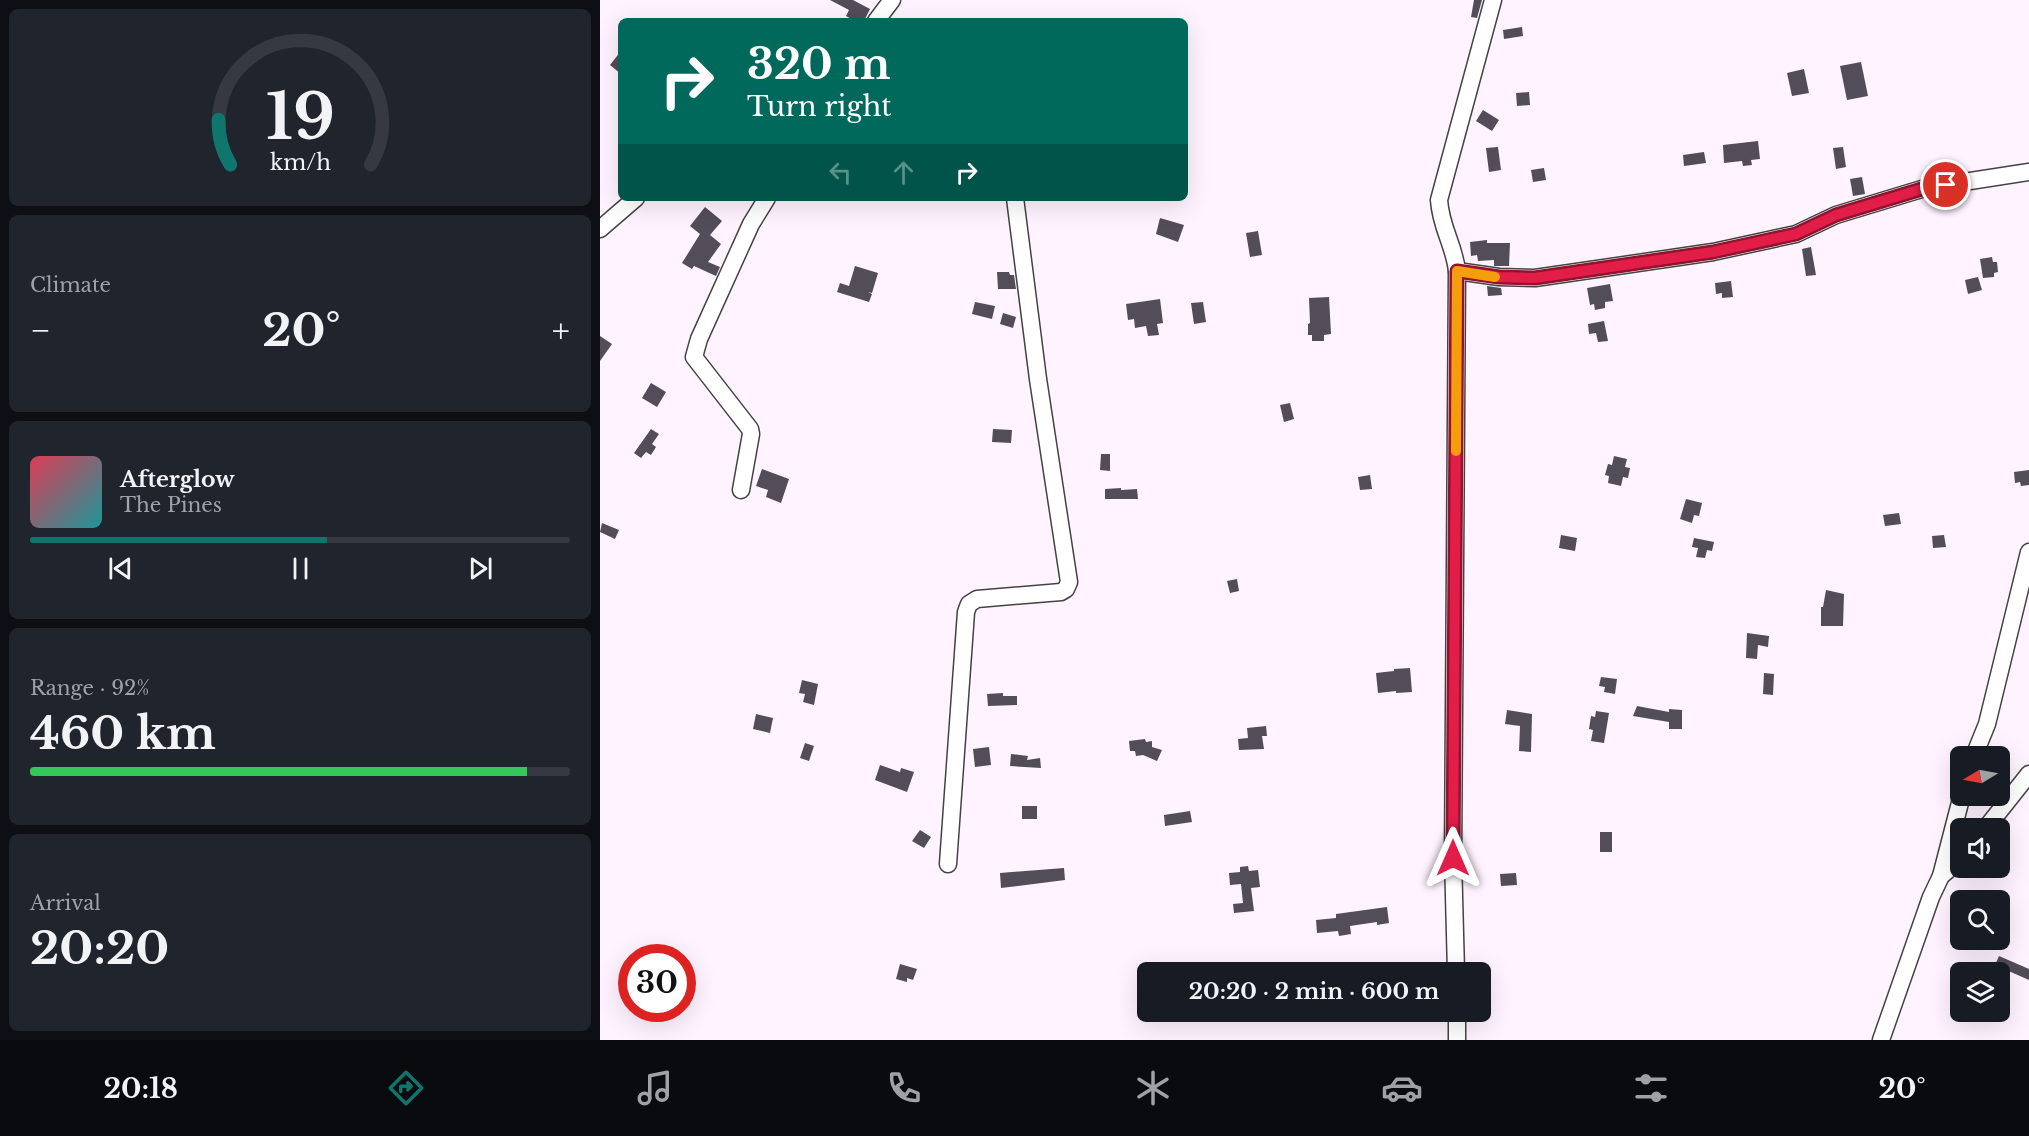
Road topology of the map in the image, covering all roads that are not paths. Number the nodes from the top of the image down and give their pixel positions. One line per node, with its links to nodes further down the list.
1 (892, 0): 3 (street)
2 (1493, 0): 9 (street)
3 (878, 18)
4 (2029, 172): 9 (street)
5 (633, 201): 8 (street)
6 (765, 201): 10 (street)
7 (1014, 201): 16 (street)
8 (600, 229)
9 (1457, 271): 19 (street)
10 (741, 490)
11 (2029, 552): 12 (street)
12 (1978, 746)
13 (2029, 774): 15 (street)
14 (1959, 806): 18 (street)
15 (1994, 818)
16 (948, 864)
17 (1950, 868): 18 (street)
18 (1941, 876): 22 (street)
19 (1456, 962)
20 (1457, 1022): 21 (street)
21 (1457, 1040)
22 (1881, 1040)

